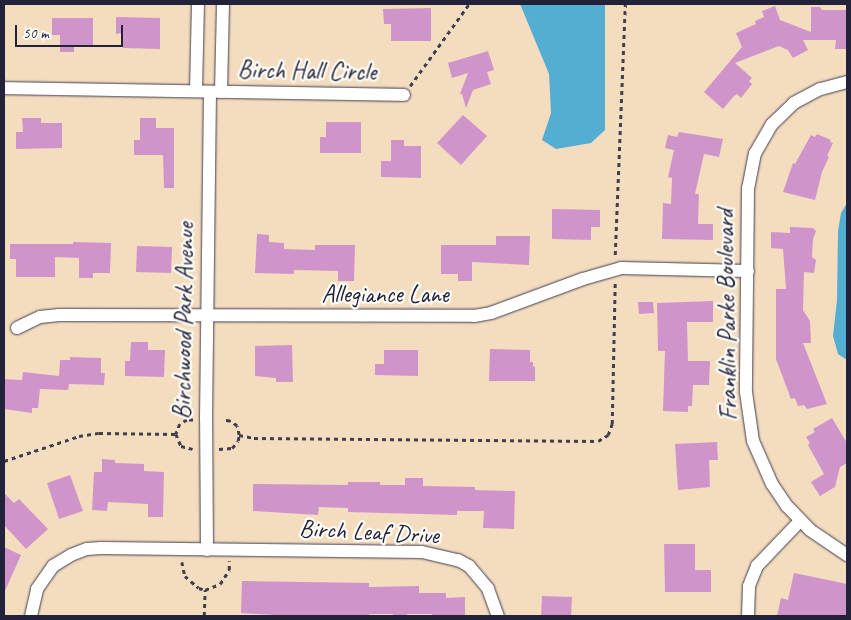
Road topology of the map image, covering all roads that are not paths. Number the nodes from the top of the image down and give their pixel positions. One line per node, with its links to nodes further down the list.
1 (198, 4): 5 (street)
2 (222, 4): 6 (street, Birchwood Park Avenue)
3 (847, 82): 8 (street, Franklin Parke Boulevard)
4 (4, 88): 5 (street, Birch Hall Circle)
5 (196, 92): 6 (street, Birch Hall Circle)
6 (215, 92): 7 (street, Birch Hall Circle); 9 (street, Birchwood Park Avenue)
7 (404, 95)
8 (748, 271): 9 (street, Allegiance Lane); 11 (street, Franklin Parke Boulevard)
9 (206, 316): 10 (street, Allegiance Lane); 12 (street, Birchwood Park Avenue)
10 (17, 328)
11 (800, 521): 13 (street, Franklin Parke Boulevard); 16 (street)
12 (207, 550): 14 (street, Birch Leaf Drive); 15 (street, Birch Leaf Drive)
13 (847, 555)
14 (31, 616)
15 (498, 616)
16 (748, 616)

